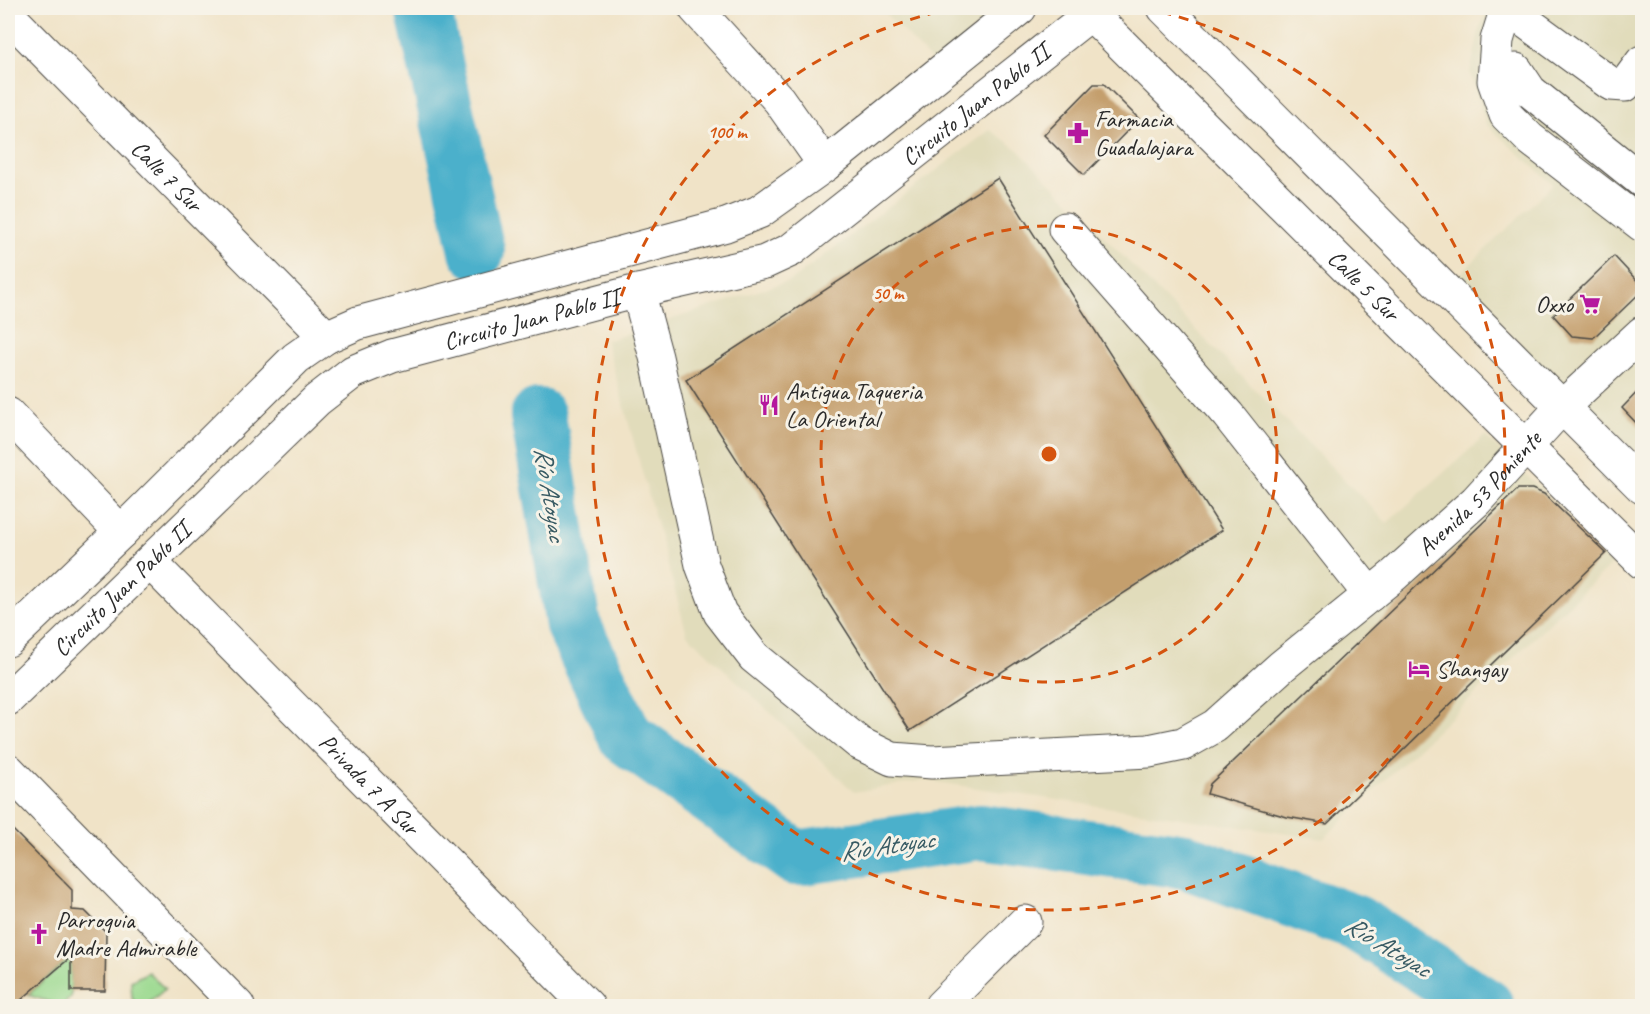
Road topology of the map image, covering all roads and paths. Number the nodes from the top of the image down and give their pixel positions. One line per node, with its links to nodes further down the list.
1 (695, 8): 9 (main road)
2 (1020, 8): 9 (main road, Circuito Juan Pablo II)
3 (1164, 8): 16 (main road)
4 (1507, 8): 7 (main road); 11 (main road)
5 (1092, 10): 13 (main road, Circuito Juan Pablo II); 18 (main road, Calle 5 Sur)
6 (8, 15): 15 (main road, Calle 7 Sur)
7 (1642, 62)
8 (1516, 70): 10 (main road)
9 (825, 165): 15 (main road, Circuito Juan Pablo II)
10 (1642, 181)
11 (1642, 225)
12 (1065, 229): 23 (main road)
13 (638, 291): 22 (main road, Circuito Juan Pablo II); 23 (main road, Avenida 53 Poniente)
14 (1642, 333): 16 (main road, Avenida 53 Poniente)
15 (326, 337): 20 (main road, Circuito Juan Pablo II)
16 (1562, 407): 18 (main road, Avenida 53 Poniente); 19 (main road)
17 (8, 414): 20 (main road)
18 (1526, 446): 21 (main road, Calle 5 Sur); 23 (main road, Avenida 53 Poniente)
19 (1642, 487)
20 (121, 532): 24 (main road, Circuito Juan Pablo II)
21 (1642, 561)
22 (150, 562): 25 (main road, Circuito Juan Pablo II); 30 (main road, Privada 7 A Sur)
23 (1382, 586)
24 (8, 640)
25 (8, 699)
26 (8, 771): 29 (main road)
27 (1025, 922): 28 (main road)
28 (952, 1002)
29 (237, 1006)
30 (588, 1006)

